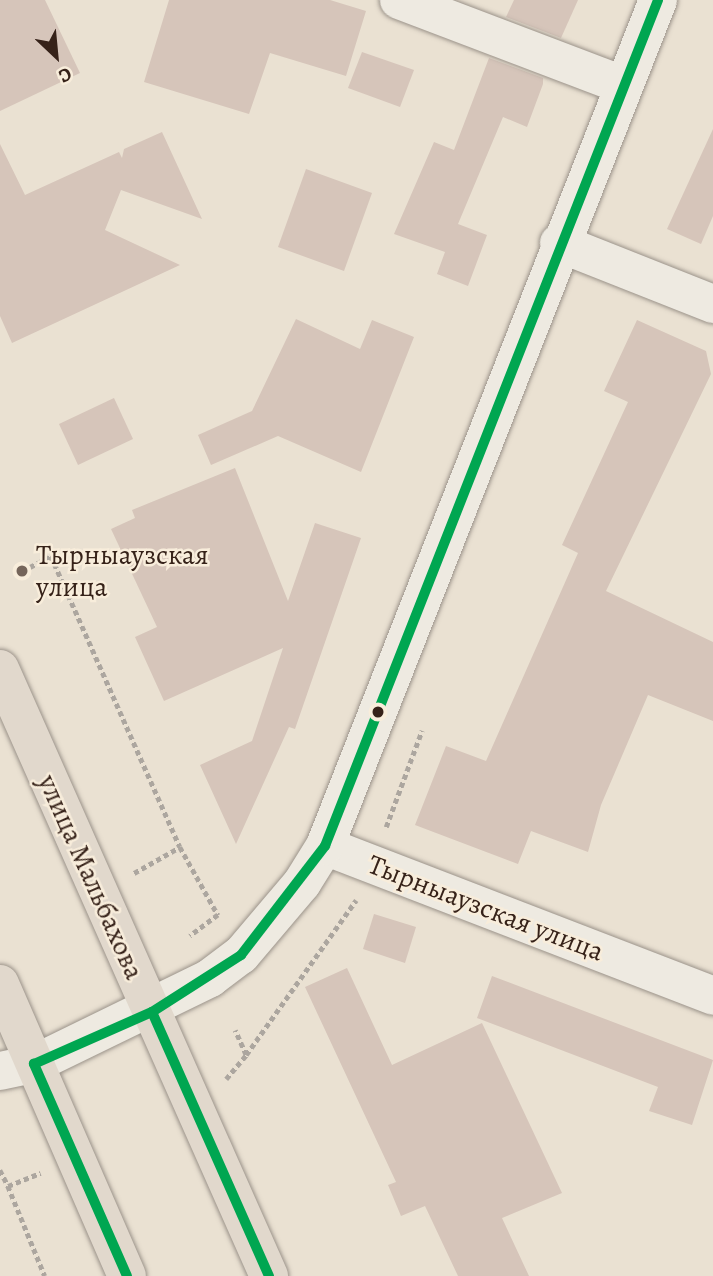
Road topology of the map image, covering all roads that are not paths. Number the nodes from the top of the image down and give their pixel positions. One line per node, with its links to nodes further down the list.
1 (399, 0): 3 (street)
2 (658, 0): 3 (street)
3 (623, 85): 4 (street)
4 (559, 243): 5 (street); 7 (street)
5 (713, 304)
6 (0, 669): 10 (main road, улица Мальбахова)
7 (325, 846): 9 (street, Тырныаузская улица); 10 (street)
8 (0, 984): 11 (main road)
9 (713, 996)
10 (152, 1012): 11 (street); 13 (main road, улица Мальбахова)
11 (17, 1068): 12 (main road)
12 (127, 1276)
13 (269, 1276)

